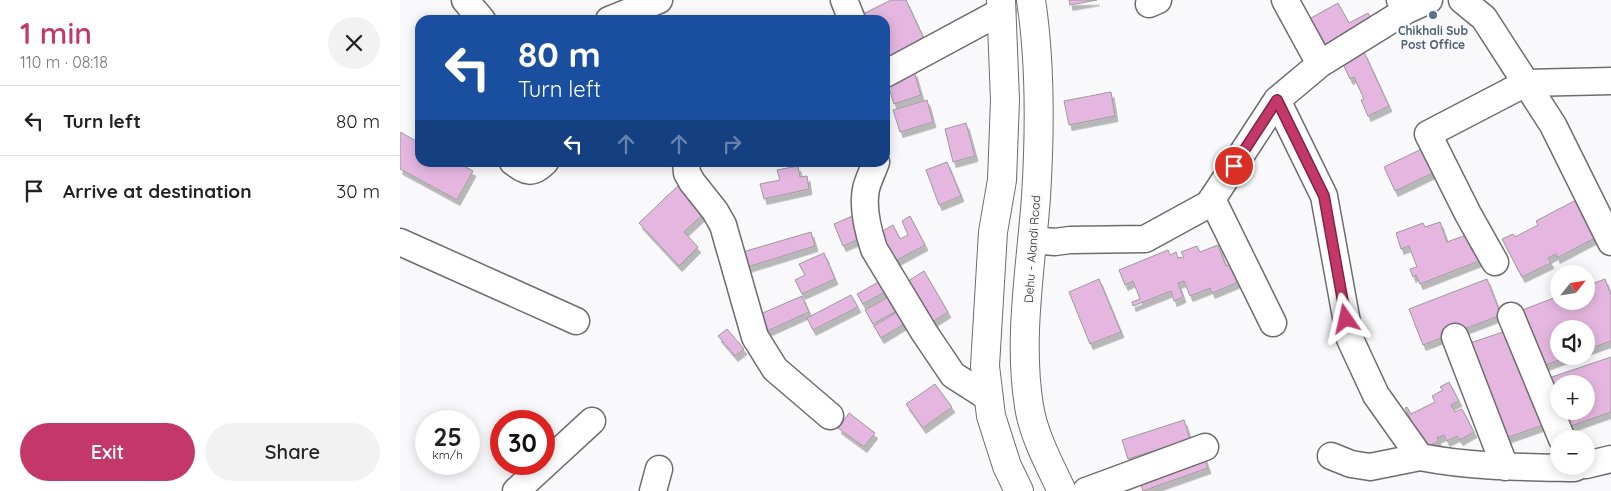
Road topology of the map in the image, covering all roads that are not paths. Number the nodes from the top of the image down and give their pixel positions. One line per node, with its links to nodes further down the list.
1 (465, 0): 9 (street)
2 (659, 0): 10 (street)
3 (844, 0): 11 (street)
4 (1031, 0): 22 (main road, Dehu - Alandi Road)
5 (1285, 0): 12 (street)
6 (1462, 0): 15 (street)
7 (1412, 3): 12 (street)
8 (1001, 6): 13 (street); 30 (main road)
9 (478, 15)
10 (622, 15)
11 (850, 15)
12 (1320, 64): 16 (street)
13 (890, 71)
14 (1611, 81): 15 (street)
15 (1526, 83): 24 (street); 25 (street)
16 (1277, 100): 21 (street); 36 (street)
17 (520, 167): 18 (street)
18 (540, 167)
19 (686, 167): 31 (street)
20 (874, 167): 30 (street)
21 (1212, 199): 22 (street); 28 (street)
22 (1032, 240): 43 (main road, Dehu - Alandi Road)
23 (400, 242): 27 (street)
24 (1611, 242)
25 (1495, 262)
26 (1511, 316): 33 (street)
27 (576, 321)
28 (1273, 323)
29 (1455, 337): 40 (street)
30 (989, 398): 42 (main road)
31 (830, 416)
32 (592, 421): 41 (street)
33 (1558, 430)
34 (1205, 447): 44 (street)
35 (1331, 456): 36 (street)
36 (1420, 457): 40 (street)
37 (1611, 459): 38 (street)
38 (1595, 462)
39 (1550, 466): 40 (street)
40 (1505, 467)
41 (516, 491)
42 (1019, 491)
43 (1062, 491)
44 (1086, 491)

